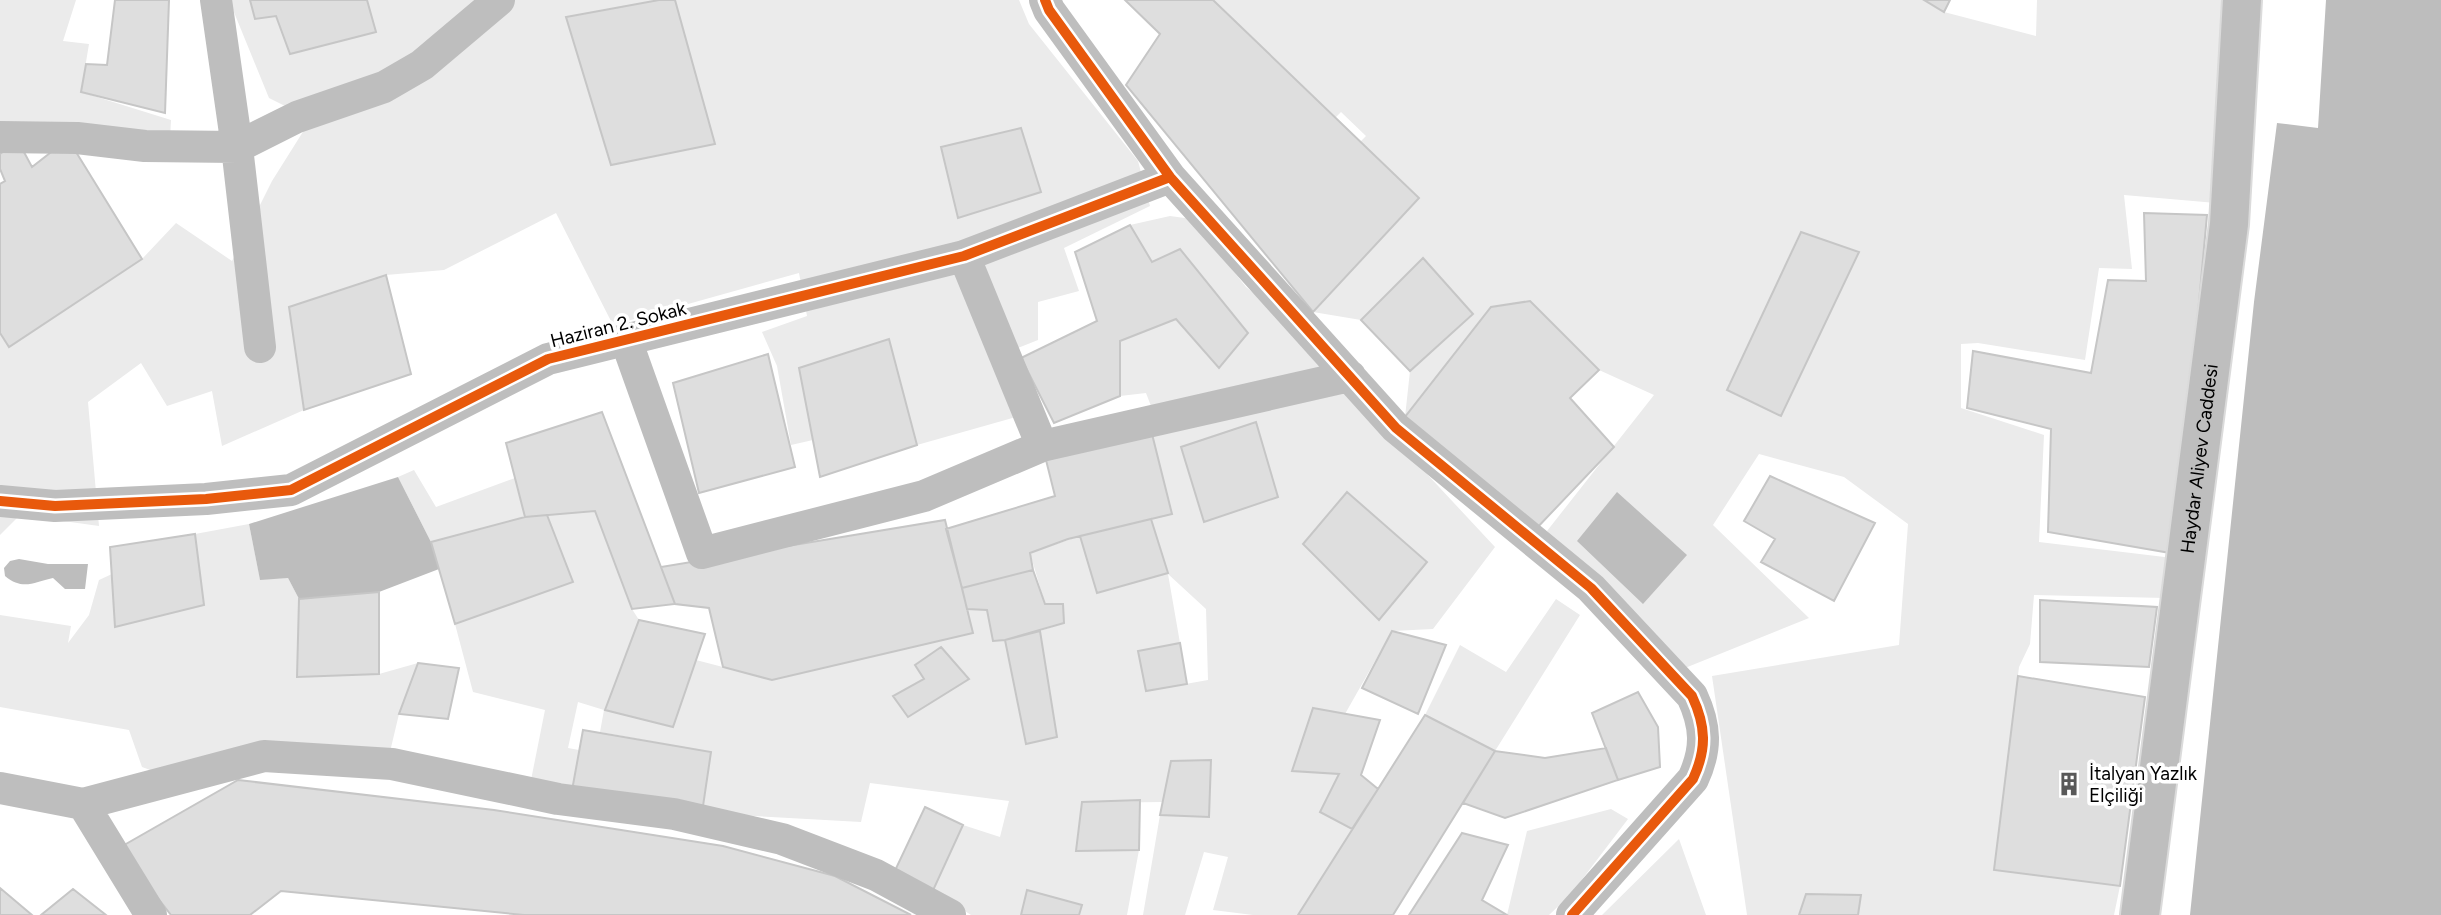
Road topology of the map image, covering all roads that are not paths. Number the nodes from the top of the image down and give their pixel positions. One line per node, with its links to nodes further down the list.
1 (216, 0): 6 (street)
2 (499, 0): 6 (street)
3 (1045, 0): 7 (street)
4 (2242, 0): 19 (main road, Haydar Aliyev Caddesi)
5 (0, 137): 6 (street)
6 (237, 147): 10 (street)
7 (1170, 177): 8 (street, Haziran 2. Sokak); 11 (street)
8 (964, 256): 9 (street, Haziran 2. Sokak); 12 (street)
9 (626, 340): 12 (street); 13 (street, Haziran 2. Sokak)
10 (260, 347)
11 (1350, 376): 12 (street); 18 (street)
12 (1042, 446)
13 (0, 500)
14 (0, 788): 15 (street)
15 (83, 804): 16 (street); 17 (street)
16 (151, 915)
17 (950, 915)
18 (1572, 915)
19 (2140, 915)

